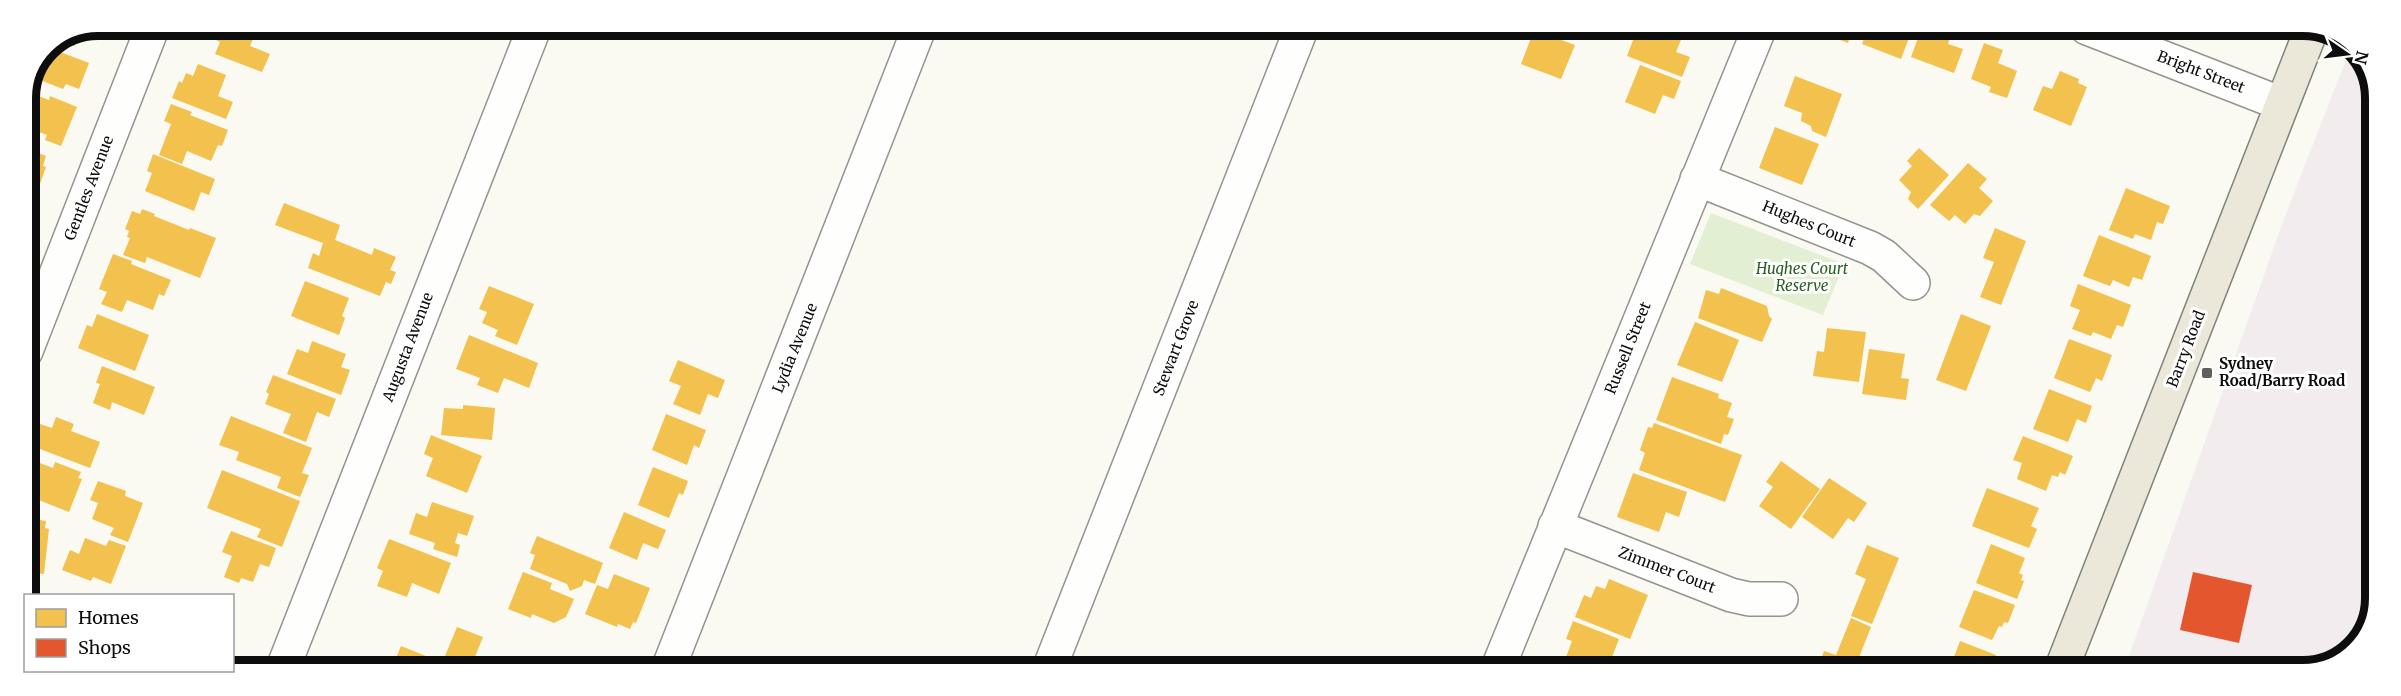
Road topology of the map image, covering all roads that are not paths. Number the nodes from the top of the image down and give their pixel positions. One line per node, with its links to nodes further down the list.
1 (149, 36): 11 (street, Gentles Avenue)
2 (531, 36): 14 (street, Augusta Avenue)
3 (916, 36): 15 (street, Lydia Avenue)
4 (1298, 36): 16 (street, Stewart Grove)
5 (1756, 36): 9 (street, Russell Street)
6 (2108, 36): 8 (street, Bright Street)
7 (2309, 37): 8 (main road, Barry Road)
8 (2282, 104): 18 (main road, Barry Road)
9 (1697, 179): 10 (street, Hughes Court); 12 (street, Russell Street)
10 (1913, 282)
11 (36, 325)
12 (1555, 526): 13 (street, Zimmer Court); 17 (street, Russell Street)
13 (1781, 599)
14 (286, 660)
15 (672, 660)
16 (1054, 660)
17 (1501, 660)
18 (2065, 660)

